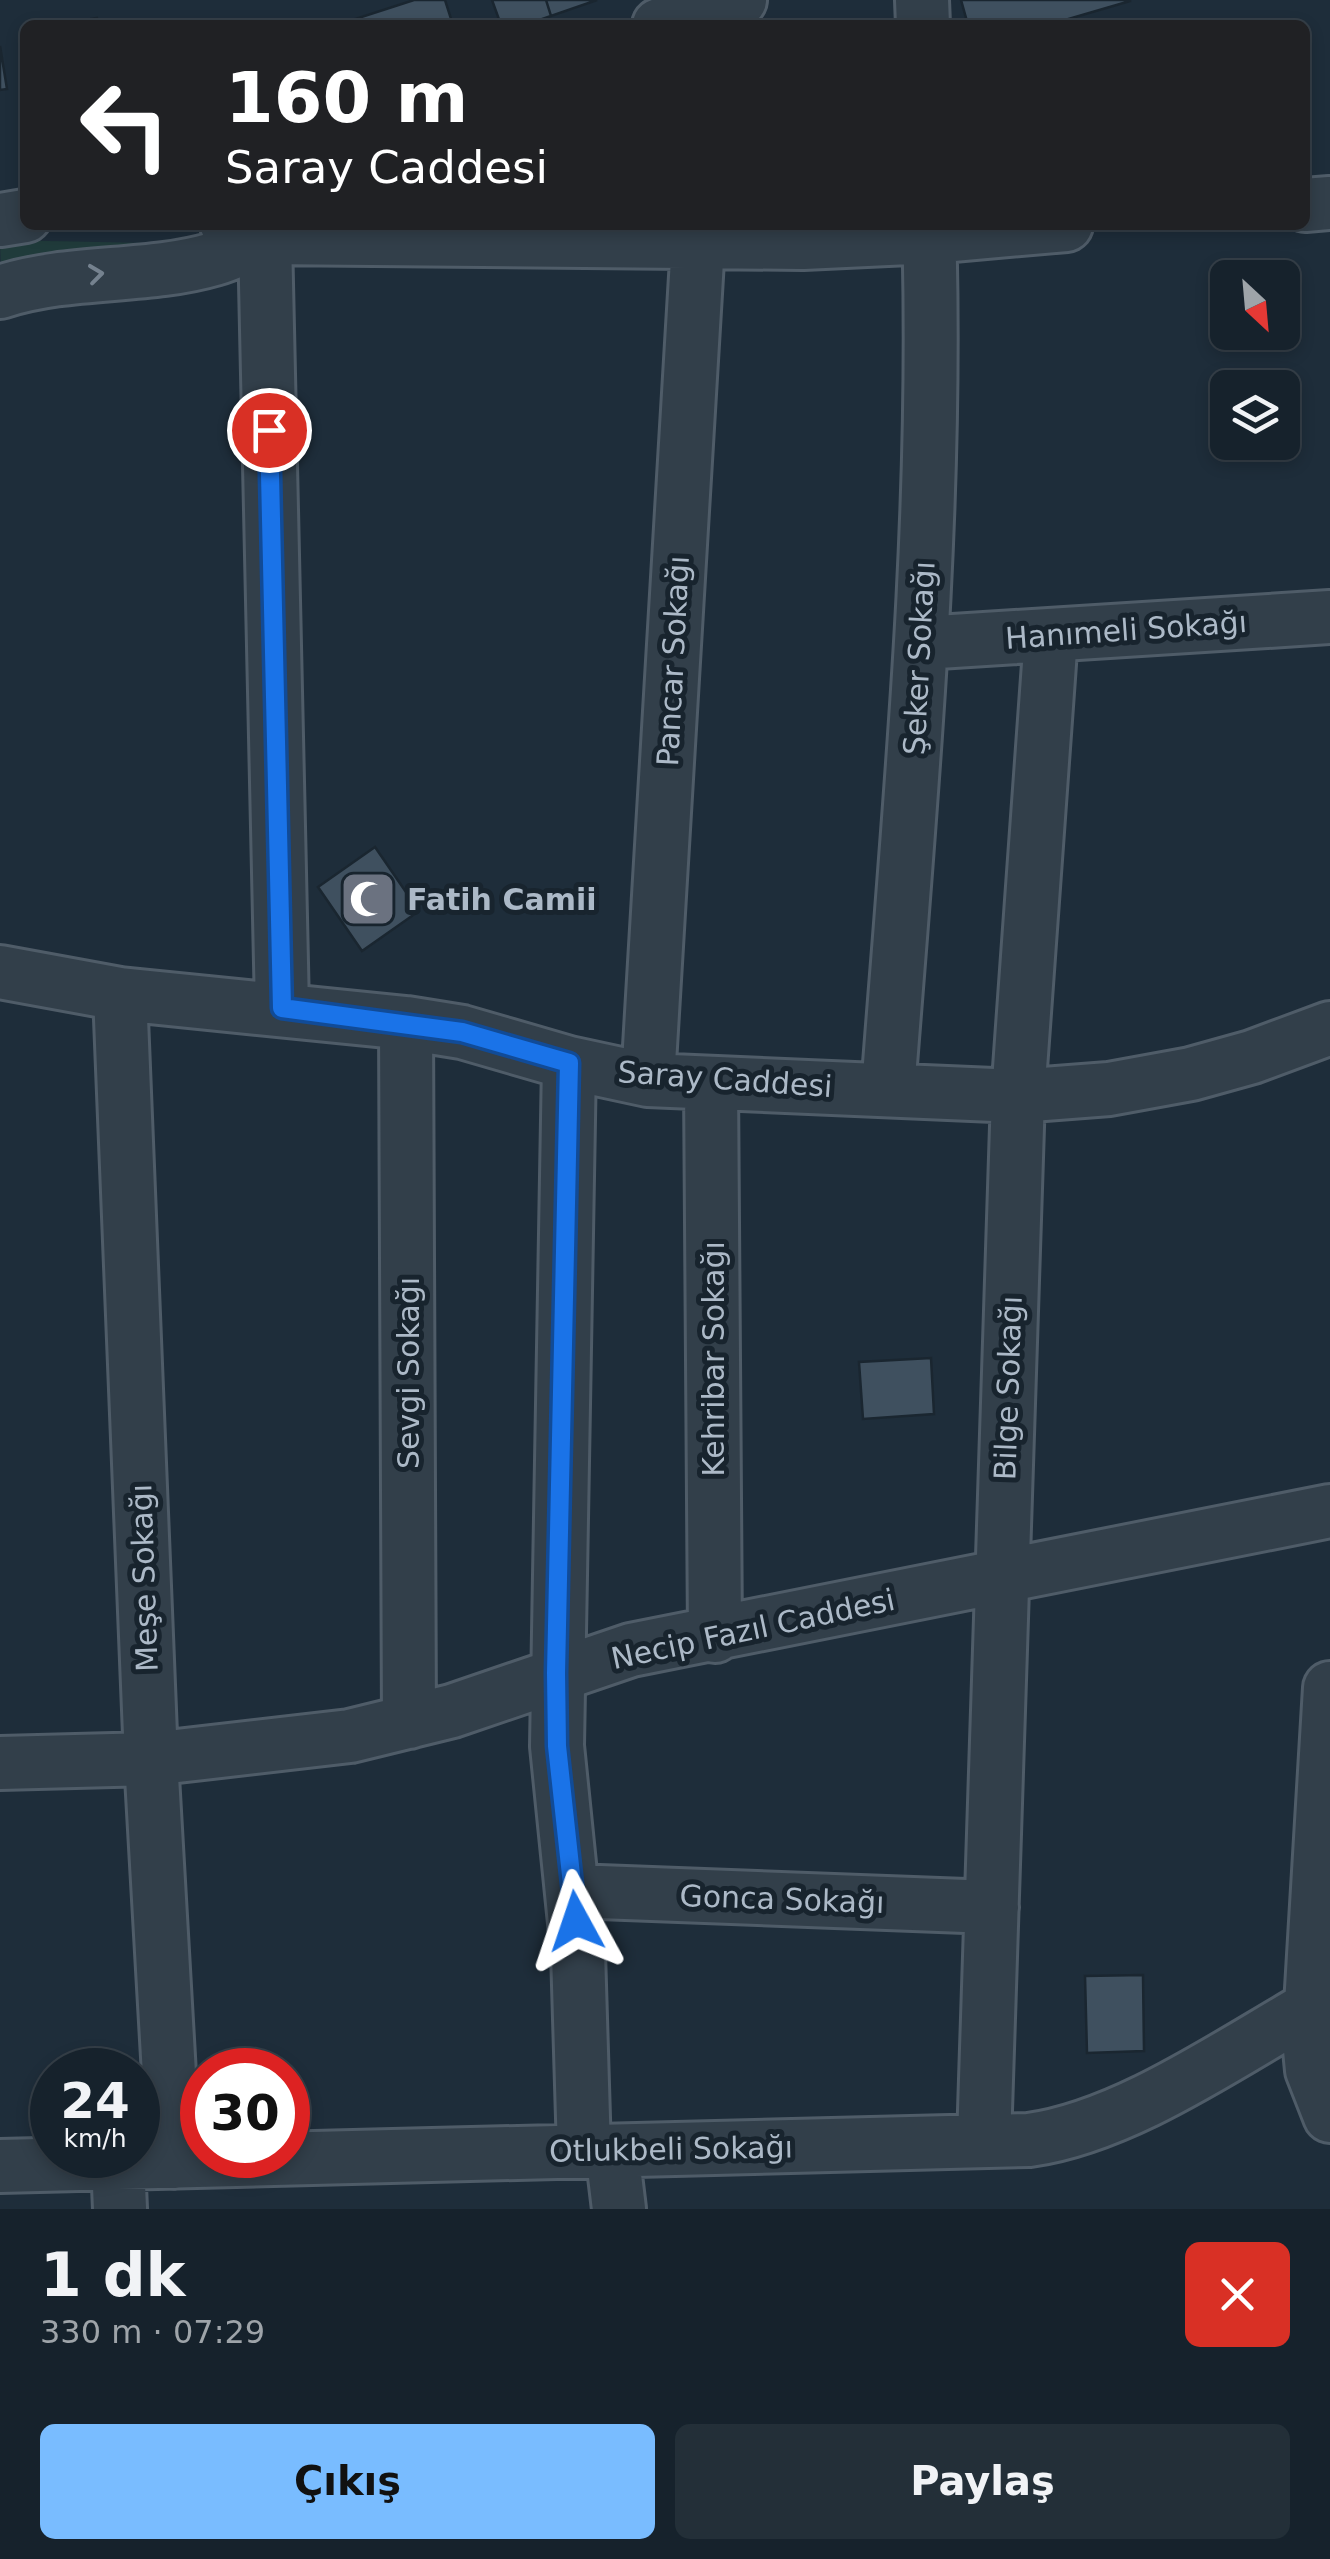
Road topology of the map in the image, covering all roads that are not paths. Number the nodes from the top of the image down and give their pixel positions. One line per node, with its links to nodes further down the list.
1 (740, 0): 2 (street)
2 (674, 20)
3 (254, 230): 8 (street, one-way to 3)
4 (255, 230): 14 (street)
5 (287, 230): 7 (street)
6 (929, 231): 7 (street); 11 (street, Şeker Sokağı)
7 (698, 243): 18 (street, Pancar Sokağı)
8 (0, 292)
9 (1330, 617): 10 (street, Hanımeli Sokağı)
10 (1051, 636): 11 (street, Hanımeli Sokağı); 21 (street, Bilge Sokağı)
11 (922, 642): 20 (street, Şeker Sokağı)
12 (0, 972): 13 (street, Saray Caddesi)
13 (120, 994): 14 (street, Saray Caddesi); 28 (street, Meşe Sokağı)
14 (282, 1008): 15 (street, Saray Caddesi)
15 (406, 1023): 17 (street, Saray Caddesi); 27 (street, Sevgi Sokağı)
16 (1328, 1037): 21 (street, Saray Caddesi)
17 (569, 1063): 18 (street, Saray Caddesi); 25 (street)
18 (648, 1080): 19 (street, Saray Caddesi)
19 (710, 1083): 20 (street, Saray Caddesi); 24 (street, Kehribar Sokağı)
20 (888, 1090): 21 (street, Saray Caddesi)
21 (1018, 1096): 23 (street, Bilge Sokağı)
22 (1330, 1511): 23 (street, Necip Fazıl Caddesi)
23 (1002, 1578): 24 (street, Necip Fazıl Caddesi); 31 (street, Bilge Sokağı)
24 (715, 1636): 25 (street, Necip Fazıl Caddesi)
25 (556, 1673): 27 (street, Necip Fazıl Caddesi); 30 (street)
26 (1330, 1688): 32 (street)
27 (409, 1722): 28 (street, Necip Fazıl Caddesi)
28 (152, 1760): 29 (street, Necip Fazıl Caddesi); 36 (street, Meşe Sokağı)
29 (0, 1763)
30 (573, 1890): 31 (street, Gonca Sokağı); 35 (street)
31 (992, 1907): 34 (street, Bilge Sokağı)
32 (1311, 2008): 33 (street); 34 (street, Otlukbeli Sokağı)
33 (1330, 2116)
34 (984, 2141): 35 (street, Otlukbeli Sokağı)
35 (598, 2151): 36 (street, Otlukbeli Sokağı); 39 (street)
36 (174, 2162): 38 (street, Otlukbeli Sokağı)
37 (0, 2166): 38 (street, Otlukbeli Sokağı)
38 (119, 2186)
39 (619, 2209)

